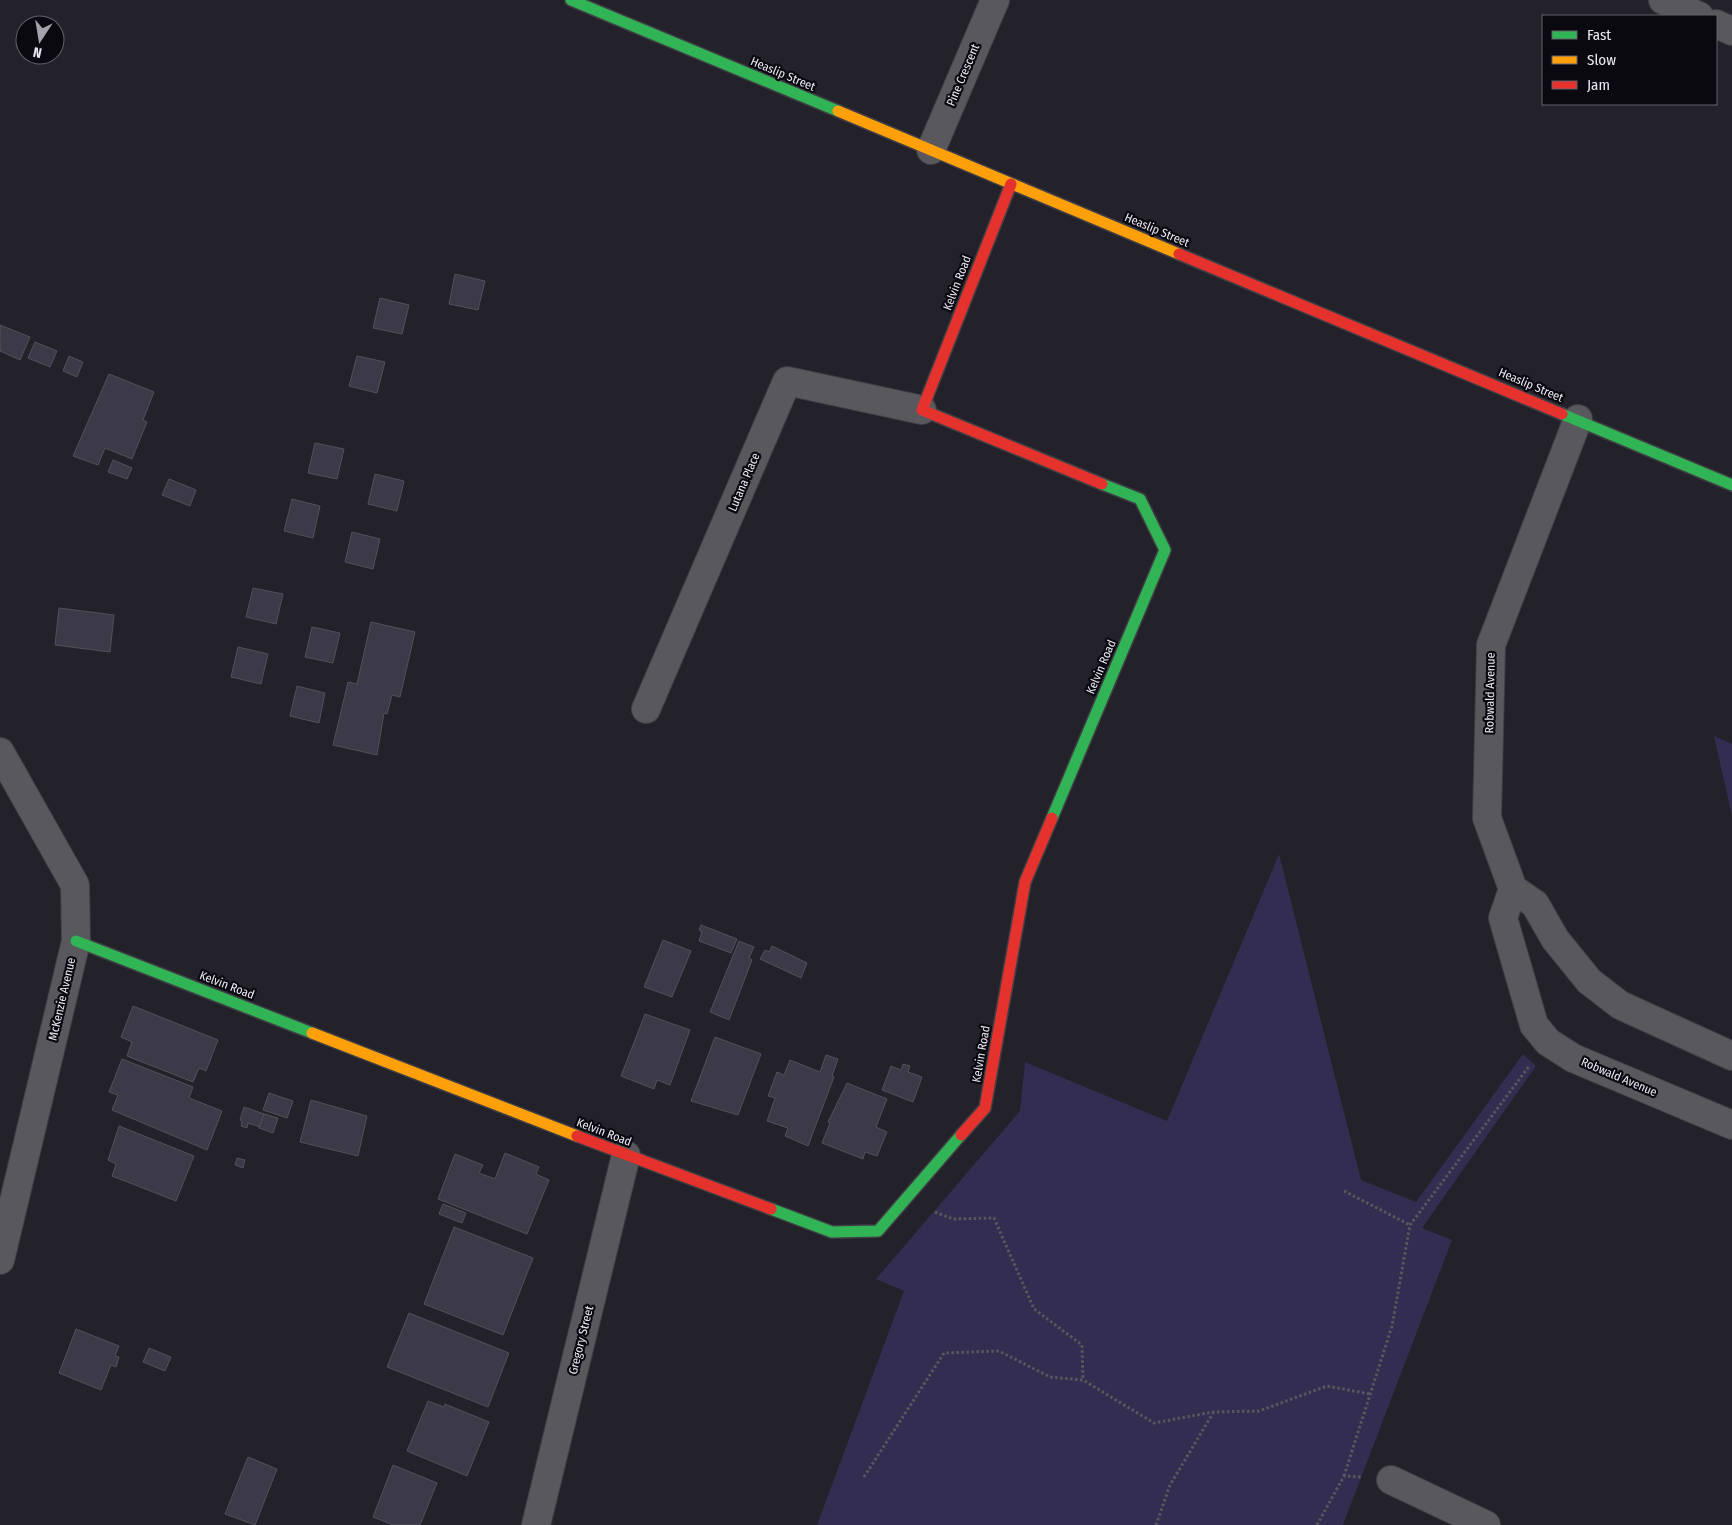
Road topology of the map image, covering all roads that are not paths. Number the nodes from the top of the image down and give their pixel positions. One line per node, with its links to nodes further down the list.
1 (571, 0): 7 (street, Heaslip Street)
2 (995, 0): 7 (street, Pine Crescent)
3 (1663, 0): 4 (street)
4 (1697, 15)
5 (1717, 24): 6 (street)
6 (1732, 31)
7 (931, 150): 8 (street, Heaslip Street)
8 (1011, 184): 9 (street, Kelvin Road); 10 (street, Heaslip Street)
9 (922, 410): 12 (street, Lutana Place); 18 (street, Kelvin Road)
10 (1578, 419): 11 (street, Heaslip Street); 14 (street, Robwald Avenue)
11 (1732, 485)
12 (646, 709)
13 (0, 752): 15 (street, McKenzie Avenue)
14 (1513, 889): 16 (street); 17 (street, Robwald Avenue)
15 (76, 941): 18 (street, Kelvin Road); 19 (street, McKenzie Avenue)
16 (1732, 1056)
17 (1732, 1125)
18 (626, 1155): 21 (street, Gregory Street)
19 (0, 1260)
20 (1391, 1480): 22 (street)
21 (536, 1525)
22 (1486, 1525)

